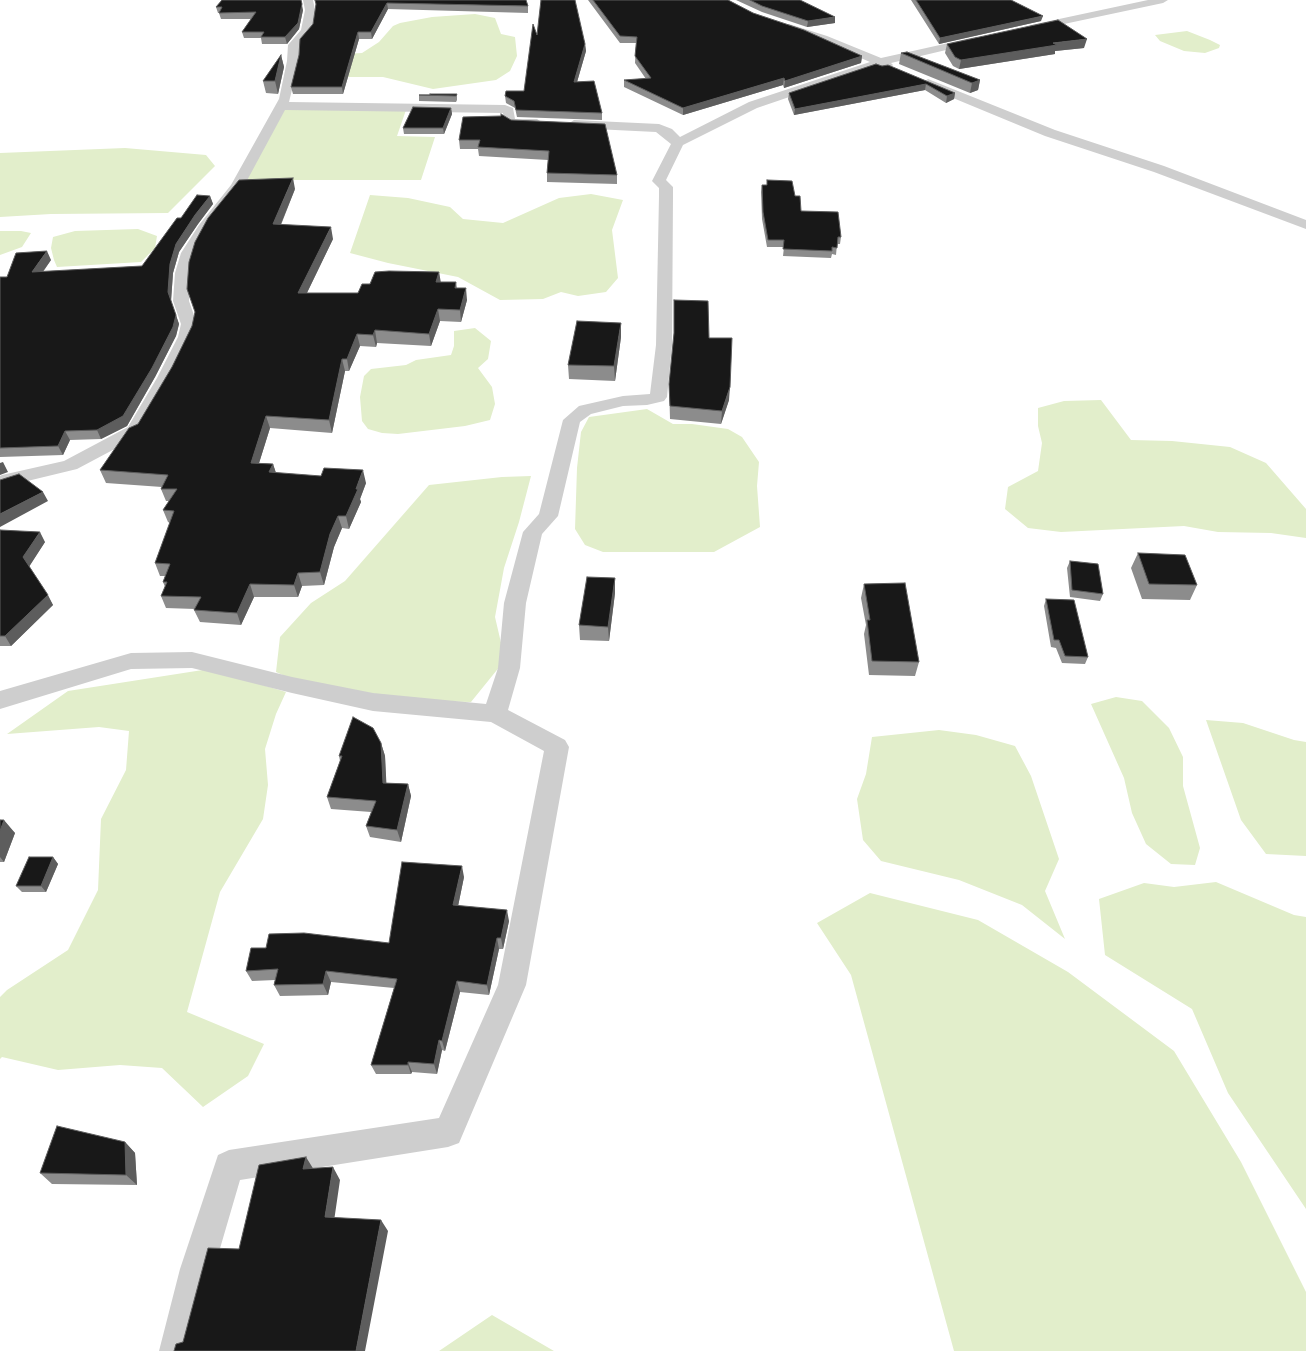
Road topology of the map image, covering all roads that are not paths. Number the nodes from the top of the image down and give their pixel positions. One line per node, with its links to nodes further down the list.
1 (308, 0): 9 (street)
2 (1156, 0): 4 (street)
3 (775, 22): 6 (street)
4 (1013, 32)
5 (994, 36): 6 (street)
6 (881, 62): 7 (street); 12 (street)
7 (898, 70)
8 (915, 77): 13 (street)
9 (281, 106): 10 (street); 14 (street)
10 (548, 124)
11 (562, 124): 12 (street)
12 (678, 143): 16 (street)
13 (1306, 225)
14 (0, 486)
15 (0, 700): 16 (street)
16 (495, 714): 17 (street)
17 (176, 1351)

